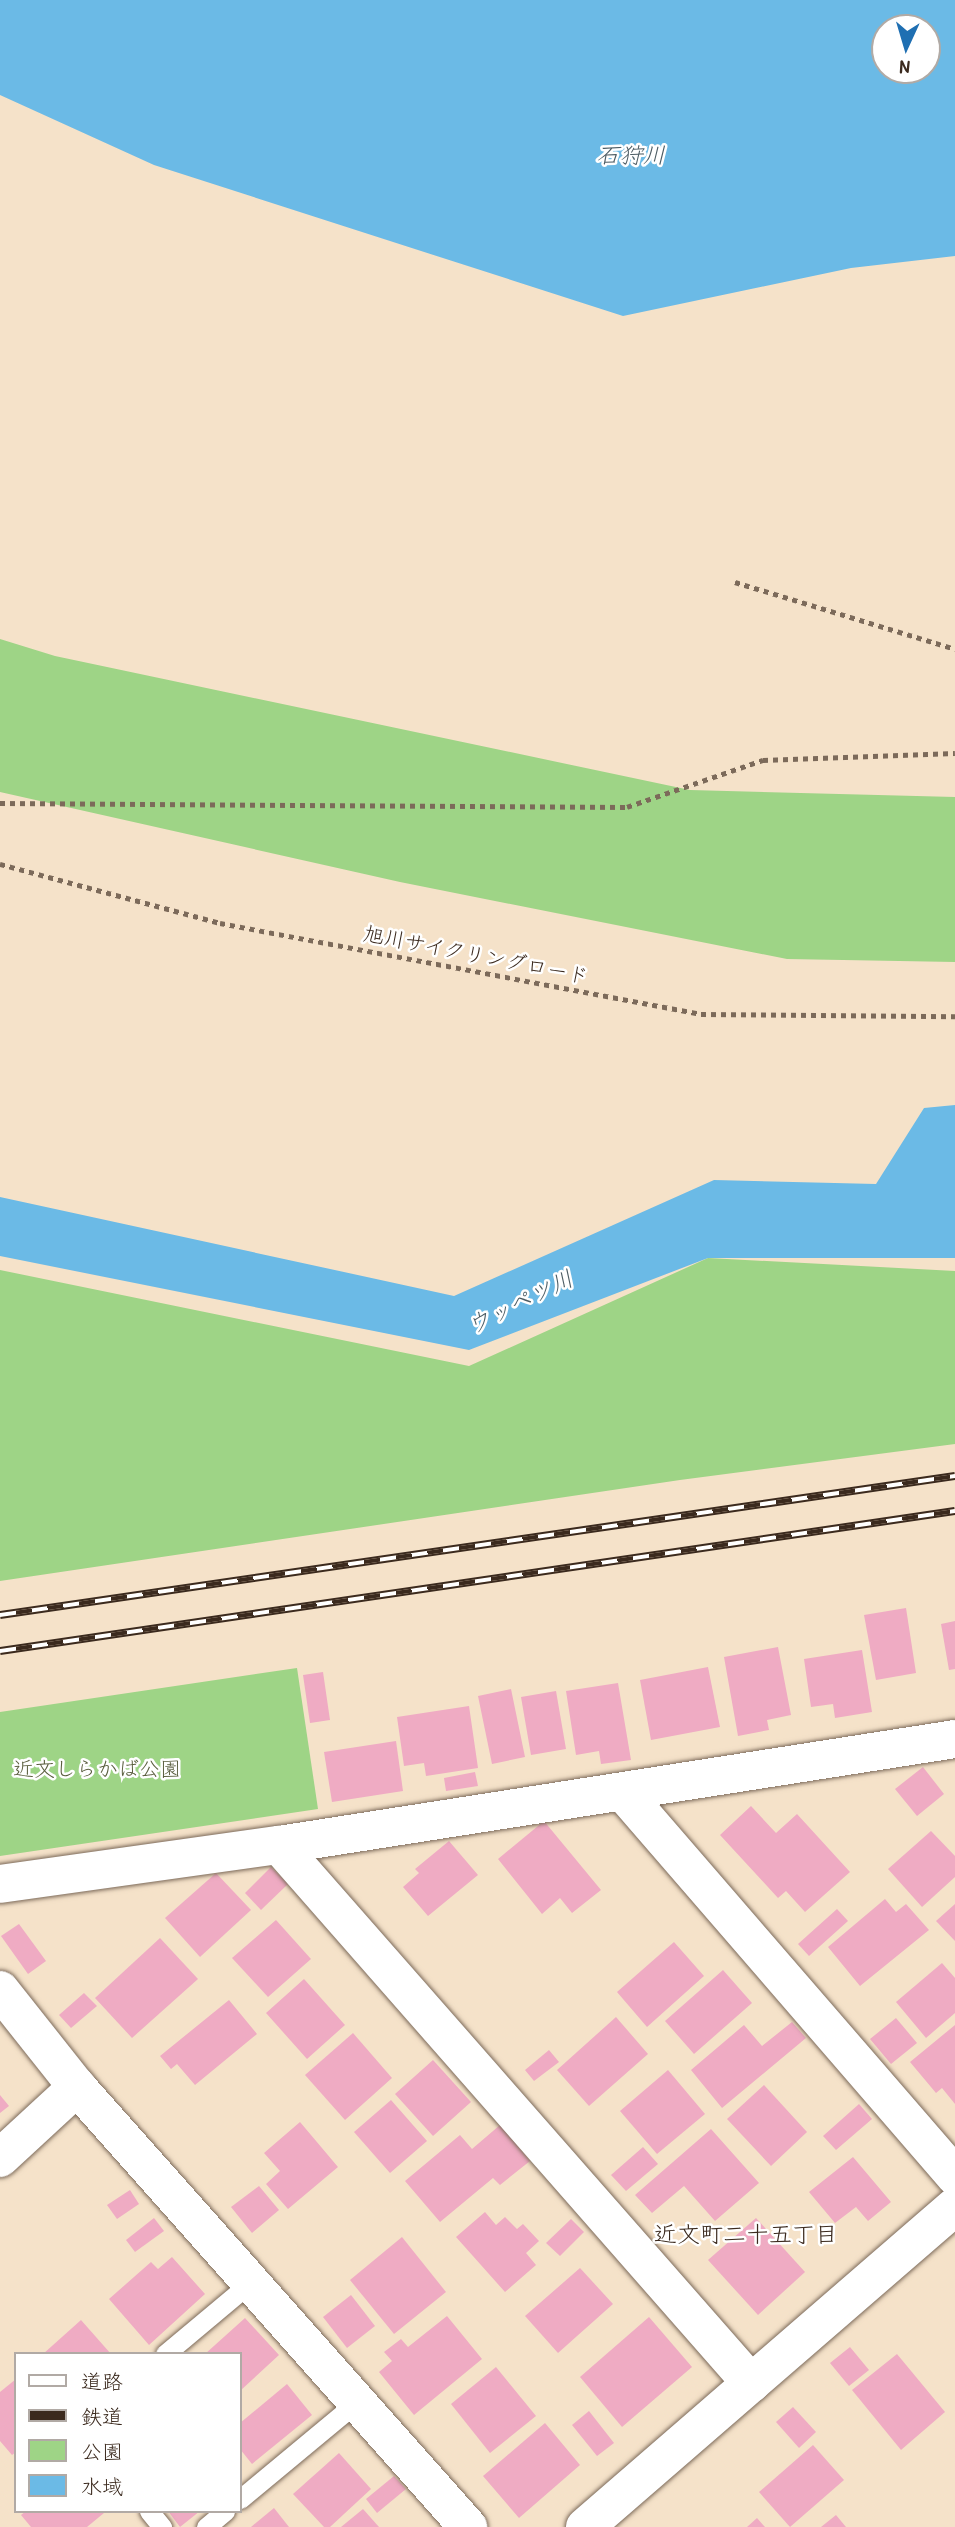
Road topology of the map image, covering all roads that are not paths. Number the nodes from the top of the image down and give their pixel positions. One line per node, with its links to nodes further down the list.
1 (953, 1742): 2 (street)
2 (623, 1792): 3 (street); 8 (street)
3 (279, 1845): 4 (street); 12 (street)
4 (0, 1884)
5 (0, 1990): 6 (street)
6 (77, 2087): 7 (street); 10 (street)
7 (0, 2158)
8 (955, 2176)
9 (955, 2207): 12 (street)
10 (251, 2282): 11 (lane); 13 (street)
11 (167, 2352)
12 (751, 2383): 20 (street)
13 (357, 2402): 14 (lane); 19 (street)
14 (242, 2497)
15 (151, 2513): 17 (lane)
16 (223, 2513): 18 (lane)
17 (162, 2527)
18 (206, 2527)
19 (468, 2527)
20 (585, 2527)

